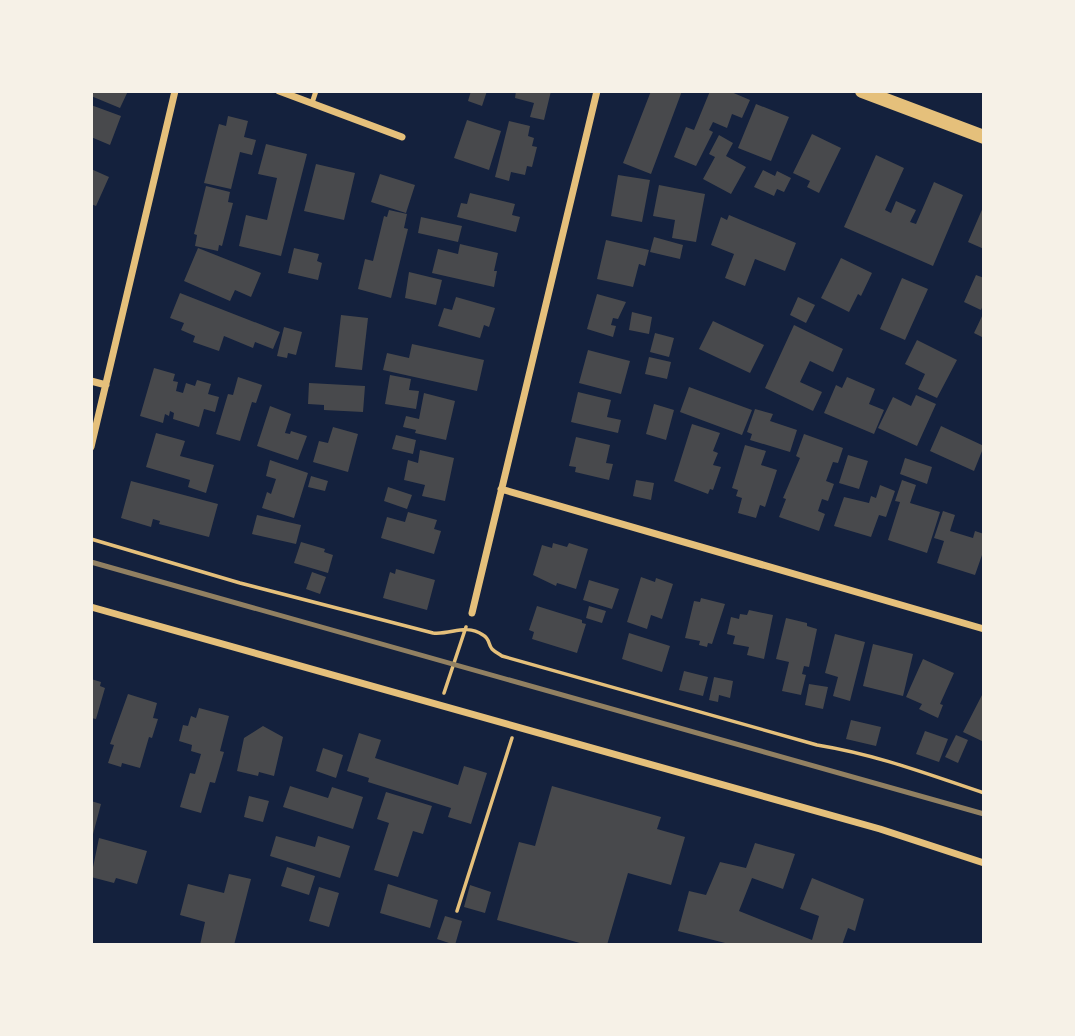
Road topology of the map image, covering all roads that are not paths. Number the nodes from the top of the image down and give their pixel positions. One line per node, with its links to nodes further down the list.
1 (175, 91): 10 (street)
2 (279, 91): 6 (street)
3 (316, 91): 6 (lane)
4 (597, 91): 12 (street)
5 (862, 91): 8 (main road)
6 (312, 103): 7 (street)
7 (402, 137)
8 (984, 137)
9 (91, 381): 10 (street)
10 (106, 385): 11 (street)
11 (91, 447)
12 (501, 489): 14 (street); 15 (street)
13 (91, 607): 16 (street)
14 (472, 613)
15 (984, 629)
16 (984, 863)

